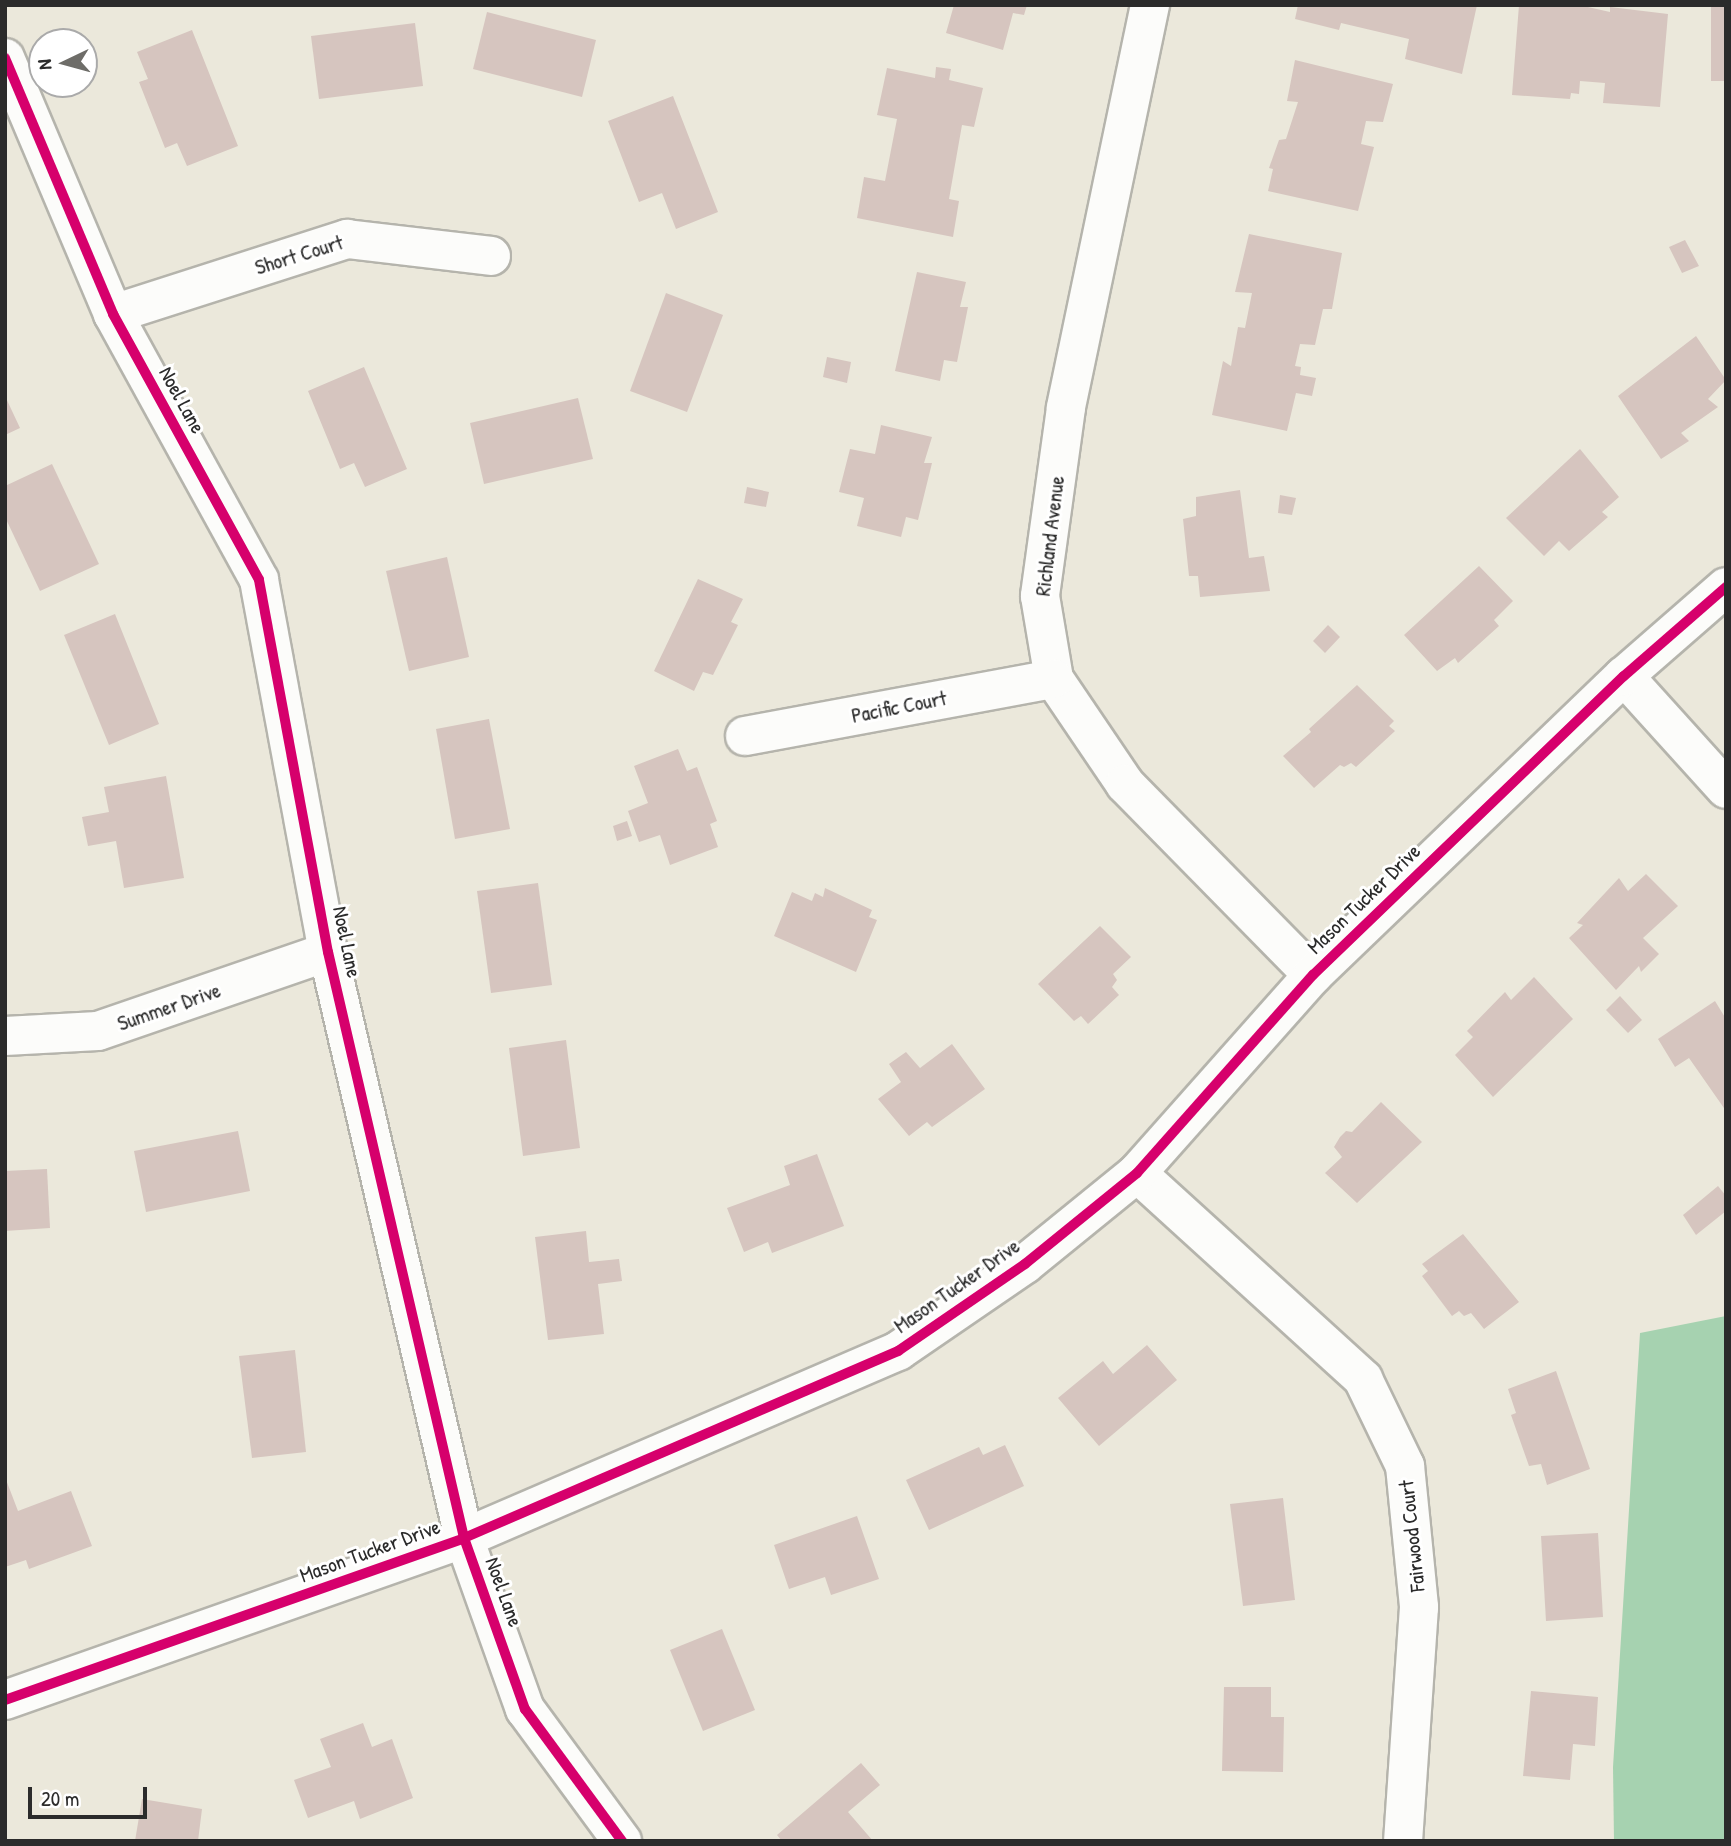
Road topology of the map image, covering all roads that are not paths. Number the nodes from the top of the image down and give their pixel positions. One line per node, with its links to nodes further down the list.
1 (1150, 5): 7 (street, Richland Avenue)
2 (5, 58): 4 (street, Noel Lane)
3 (491, 256): 4 (street, Short Court)
4 (113, 314): 10 (street, Noel Lane)
5 (1726, 587): 6 (street, Mason Tucker Drive)
6 (1624, 676): 9 (street); 11 (street, Mason Tucker Drive)
7 (1054, 679): 8 (street, Pacific Court); 11 (street, Richland Avenue)
8 (746, 736)
9 (1726, 789)
10 (328, 952): 12 (street, Summer Drive); 14 (street, Noel Lane)
11 (1313, 975): 13 (street, Mason Tucker Drive)
12 (5, 1036)
13 (1137, 1173): 14 (street, Mason Tucker Drive); 17 (street, Fairwood Court)
14 (464, 1538): 15 (street, Mason Tucker Drive); 16 (street, Noel Lane)
15 (5, 1700)
16 (622, 1841)
17 (1403, 1841)

